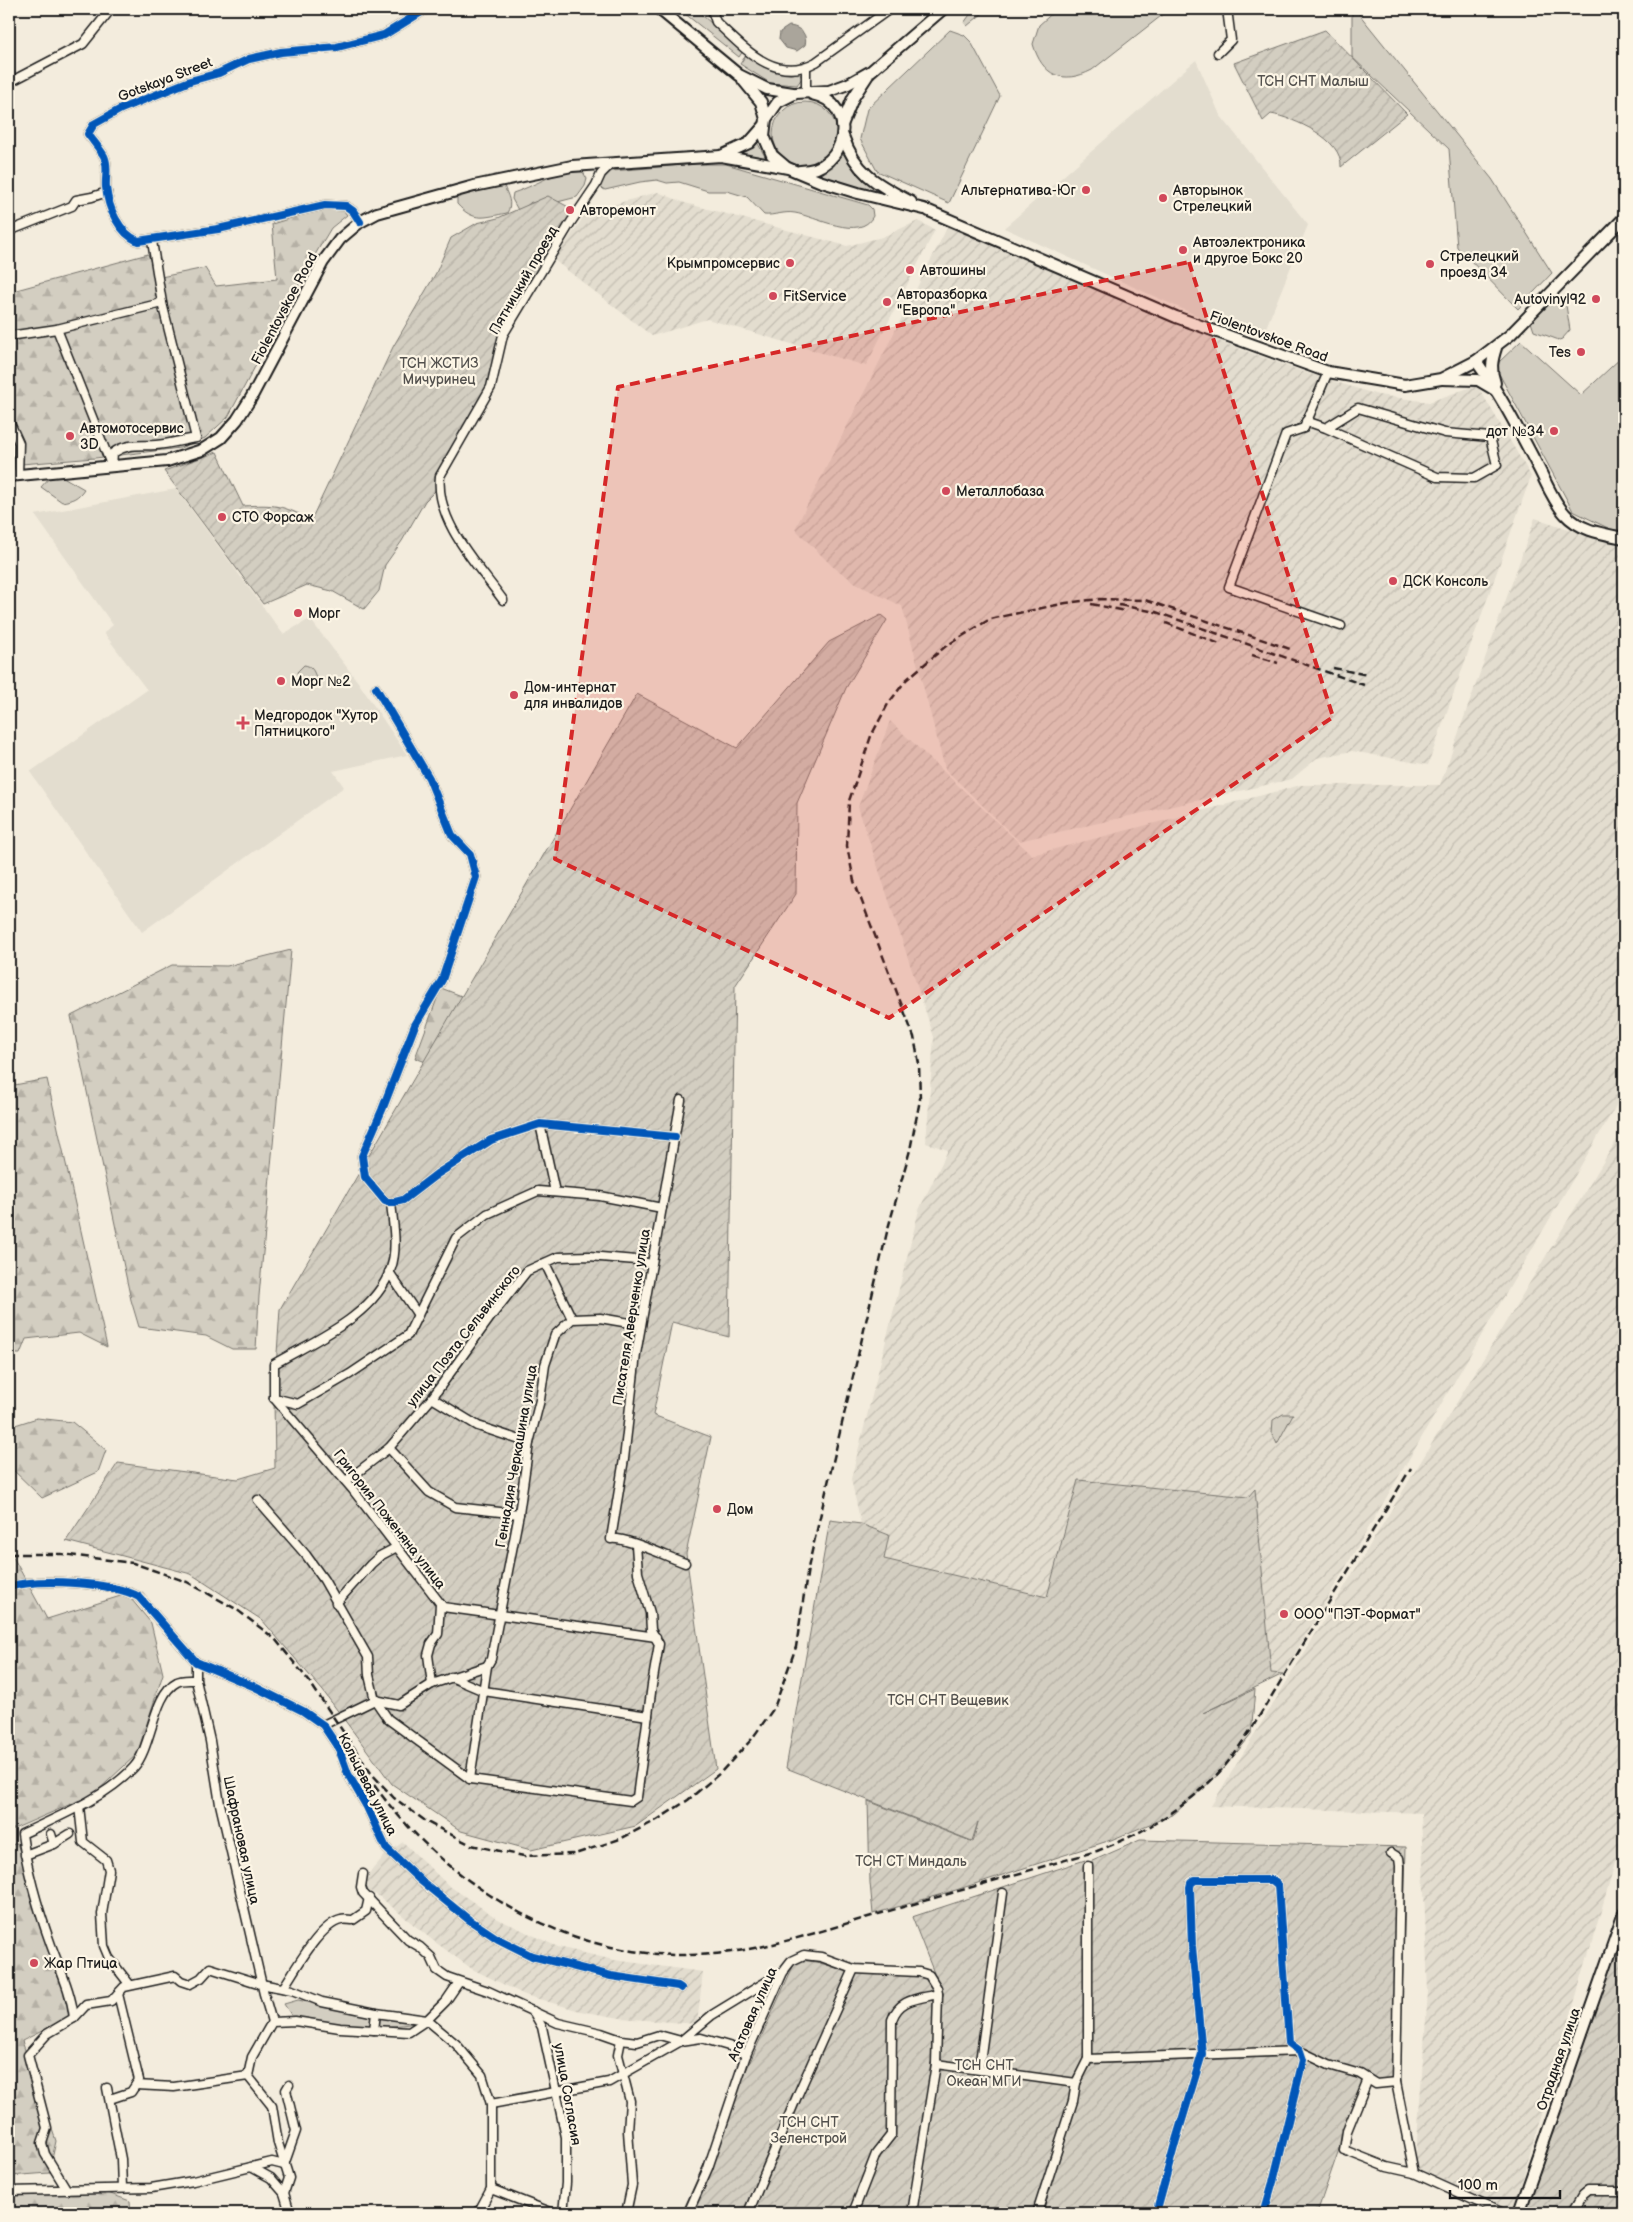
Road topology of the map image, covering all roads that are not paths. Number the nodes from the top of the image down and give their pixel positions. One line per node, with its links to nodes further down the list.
1 (111, 9): 12 (street)
2 (426, 9): 19 (street, Gotskaya Street)
3 (659, 9): 11 (main road)
4 (716, 9): 9 (street)
5 (943, 9): 10 (main road, Fiolentovskoe Road)
6 (1227, 9): 8 (street)
7 (887, 11): 9 (street)
8 (1218, 54)
9 (806, 67): 13 (street)
10 (871, 71): 13 (main road, Fiolentovskoe Road); 15 (main road, Fiolentovskoe Road)
11 (739, 75): 13 (main road); 14 (main road)
12 (10, 82)
13 (801, 93): 14 (main road, Fiolentovskoe Road); 15 (main road, Fiolentovskoe Road)
14 (765, 122): 16 (main road, Fiolentovskoe Road); 18 (main road, Fiolentovskoe Road)
15 (842, 130): 18 (main road, Fiolentovskoe Road); 20 (main road, Fiolentovskoe Road)
16 (721, 156): 17 (main road, Fiolentovskoe Road); 18 (main road, Fiolentovskoe Road)
17 (612, 163): 22 (main road, Fiolentovskoe Road); 39 (street, Пятницкий проезд)
18 (793, 169): 20 (main road, Fiolentovskoe Road)
19 (107, 192): 23 (street); 24 (street, Gotskaya Street)
20 (926, 210): 30 (main road, Fiolentovskoe Road)
21 (1624, 218): 28 (main road, Fiolentovskoe Road)
22 (360, 222): 24 (street, Gotskaya Street); 36 (main road, Fiolentovskoe Road)
23 (9, 231)
24 (152, 240): 25 (street)
25 (162, 303): 26 (street); 36 (street)
26 (57, 329): 27 (street); 36 (street)
27 (9, 336)
28 (1496, 348): 29 (main road, Fiolentovskoe Road); 32 (main road)
29 (1476, 361): 31 (main road, Fiolentovskoe Road); 32 (main road)
30 (1328, 372): 31 (main road, Fiolentovskoe Road); 34 (street)
31 (1441, 379): 32 (main road)
32 (1499, 393): 38 (main road)
33 (9, 421): 37 (street)
34 (1306, 422): 35 (street); 40 (street)
35 (1326, 428): 35 (street)
36 (112, 467): 37 (main road, Fiolentovskoe Road)
37 (13, 475)
38 (1624, 538)
39 (503, 600)
40 (1341, 626)
41 (376, 688): 46 (street)
42 (680, 1100): 44 (street, Писателя Аверченко улица)
43 (540, 1124): 44 (street); 45 (street); 46 (street)
44 (675, 1137): 47 (street, Писателя Аверченко улица)
45 (555, 1192): 47 (street); 51 (street)
46 (388, 1202): 50 (street)
47 (662, 1208): 49 (street, Писателя Аверченко улица)
48 (544, 1263): 49 (street, улица Поэта Сельвинского); 52 (street); 55 (street, улица Поэта Сельвинского)
49 (651, 1264): 53 (street, Писателя Аверченко улица)
50 (389, 1272): 51 (street); 54 (street)
51 (418, 1315): 54 (street)
52 (572, 1319): 53 (street); 56 (street, Геннадия Черкашина улица)
53 (641, 1325): 61 (street, Писателя Аверченко улица)
54 (274, 1398): 58 (street, Григория Поженяна улица)
55 (432, 1398): 56 (street); 57 (street, улица Поэта Сельвинского)
56 (529, 1443): 60 (street, Геннадия Черкашина улица)
57 (389, 1448): 58 (street, улица Поэта Сельвинского); 60 (street)
58 (346, 1481): 62 (street, Григория Поженяна улица)
59 (258, 1500): 65 (street)
60 (519, 1514): 67 (street, Геннадия Черкашина улица)
61 (636, 1545): 63 (street); 68 (street)
62 (397, 1547): 65 (street); 66 (street, Григория Поженяна улица)
63 (685, 1563)
64 (9, 1587): 69 (street)
65 (336, 1603): 75 (street)
66 (440, 1604): 67 (street, Григория Поженяна улица); 73 (street)
67 (498, 1615): 68 (street, Григория Поженяна улица); 70 (street, Геннадия Черкашина улица)
68 (656, 1637): 76 (street)
69 (196, 1662): 72 (street, Шафрановая улица); 77 (street, Кольцевая улица)
70 (488, 1666): 71 (street); 74 (street, Геннадия Черкашина улица)
71 (451, 1677): 73 (street); 74 (street)
72 (196, 1680): 79 (street); 93 (street, Шафрановая улица)
73 (432, 1684): 75 (street)
74 (484, 1691): 76 (street); 78 (street, Геннадия Черкашина улица)
75 (375, 1700): 77 (street); 78 (street)
76 (648, 1716): 78 (street)
77 (323, 1725): 96 (street, Кольцевая улица)
78 (470, 1779)
79 (79, 1806): 84 (street); 94 (street)
80 (51, 1834): 82 (street)
81 (70, 1834): 82 (street)
82 (54, 1844): 84 (street)
83 (1391, 1852): 116 (street)
84 (25, 1855): 101 (street)
85 (1088, 1866): 110 (street)
86 (362, 1874): 88 (street)
87 (1003, 1892): 112 (street)
88 (369, 1898): 92 (street); 95 (street)
89 (1624, 1913): 146 (main road, Отрадная улица)
90 (854, 1969): 91 (street, Агатовая улица); 98 (street, Агатовая улица); 139 (street)
91 (784, 1970): 106 (street); 109 (street, Агатовая улица)
92 (459, 1982): 99 (street); 102 (street)
93 (261, 1984): 94 (street); 95 (street); 103 (street, Шафрановая улица)
94 (130, 1986): 97 (street)
95 (283, 1988): 100 (street)
96 (682, 1988)
97 (118, 1994): 101 (street); 118 (street)
98 (938, 1994): 111 (street); 140 (street)
99 (533, 2012): 105 (street); 121 (street, улица Согласия)
100 (376, 2013): 102 (street); 104 (street)
101 (74, 2018): 129 (street)
102 (427, 2020): 104 (street); 123 (street)
103 (272, 2022): 104 (street); 114 (street)
104 (374, 2030)
105 (621, 2040): 106 (street); 113 (street)
106 (681, 2041): 109 (street); 113 (street)
107 (1300, 2051): 108 (street); 108 (street); 115 (street); 144 (street)
108 (1202, 2054): 110 (street); 143 (street)
109 (746, 2055): 138 (street, Агатовая улица)
110 (1088, 2060): 117 (street)
111 (936, 2064): 112 (street); 141 (street)
112 (979, 2069): 117 (street)
113 (622, 2075): 121 (street); 137 (street)
114 (248, 2076): 118 (street); 124 (street)
115 (1368, 2079): 116 (street); 126 (street)
116 (1396, 2082): 126 (street)
117 (1076, 2084): 142 (street)
118 (136, 2085): 122 (street)
119 (289, 2086): 124 (street)
120 (107, 2088): 122 (street)
121 (558, 2092): 123 (street); 136 (street, улица Согласия)
122 (110, 2100): 127 (street)
123 (491, 2104): 128 (street)
124 (284, 2165): 125 (street); 132 (street)
125 (251, 2167): 127 (street); 132 (street)
126 (1414, 2173): 145 (street)
127 (122, 2188): 129 (street)
128 (491, 2189): 134 (street); 135 (street)
129 (67, 2190): 130 (street)
130 (9, 2191)
131 (1624, 2191): 147 (street)
132 (284, 2193): 133 (street)
133 (290, 2213)
134 (478, 2213)
135 (553, 2213)
136 (563, 2213)
137 (626, 2213)
138 (688, 2213)
139 (748, 2213)
140 (853, 2213)
141 (912, 2213)
142 (1037, 2213)
143 (1156, 2213)
144 (1264, 2213)
145 (1502, 2213)
146 (1519, 2213)
147 (1572, 2213)

